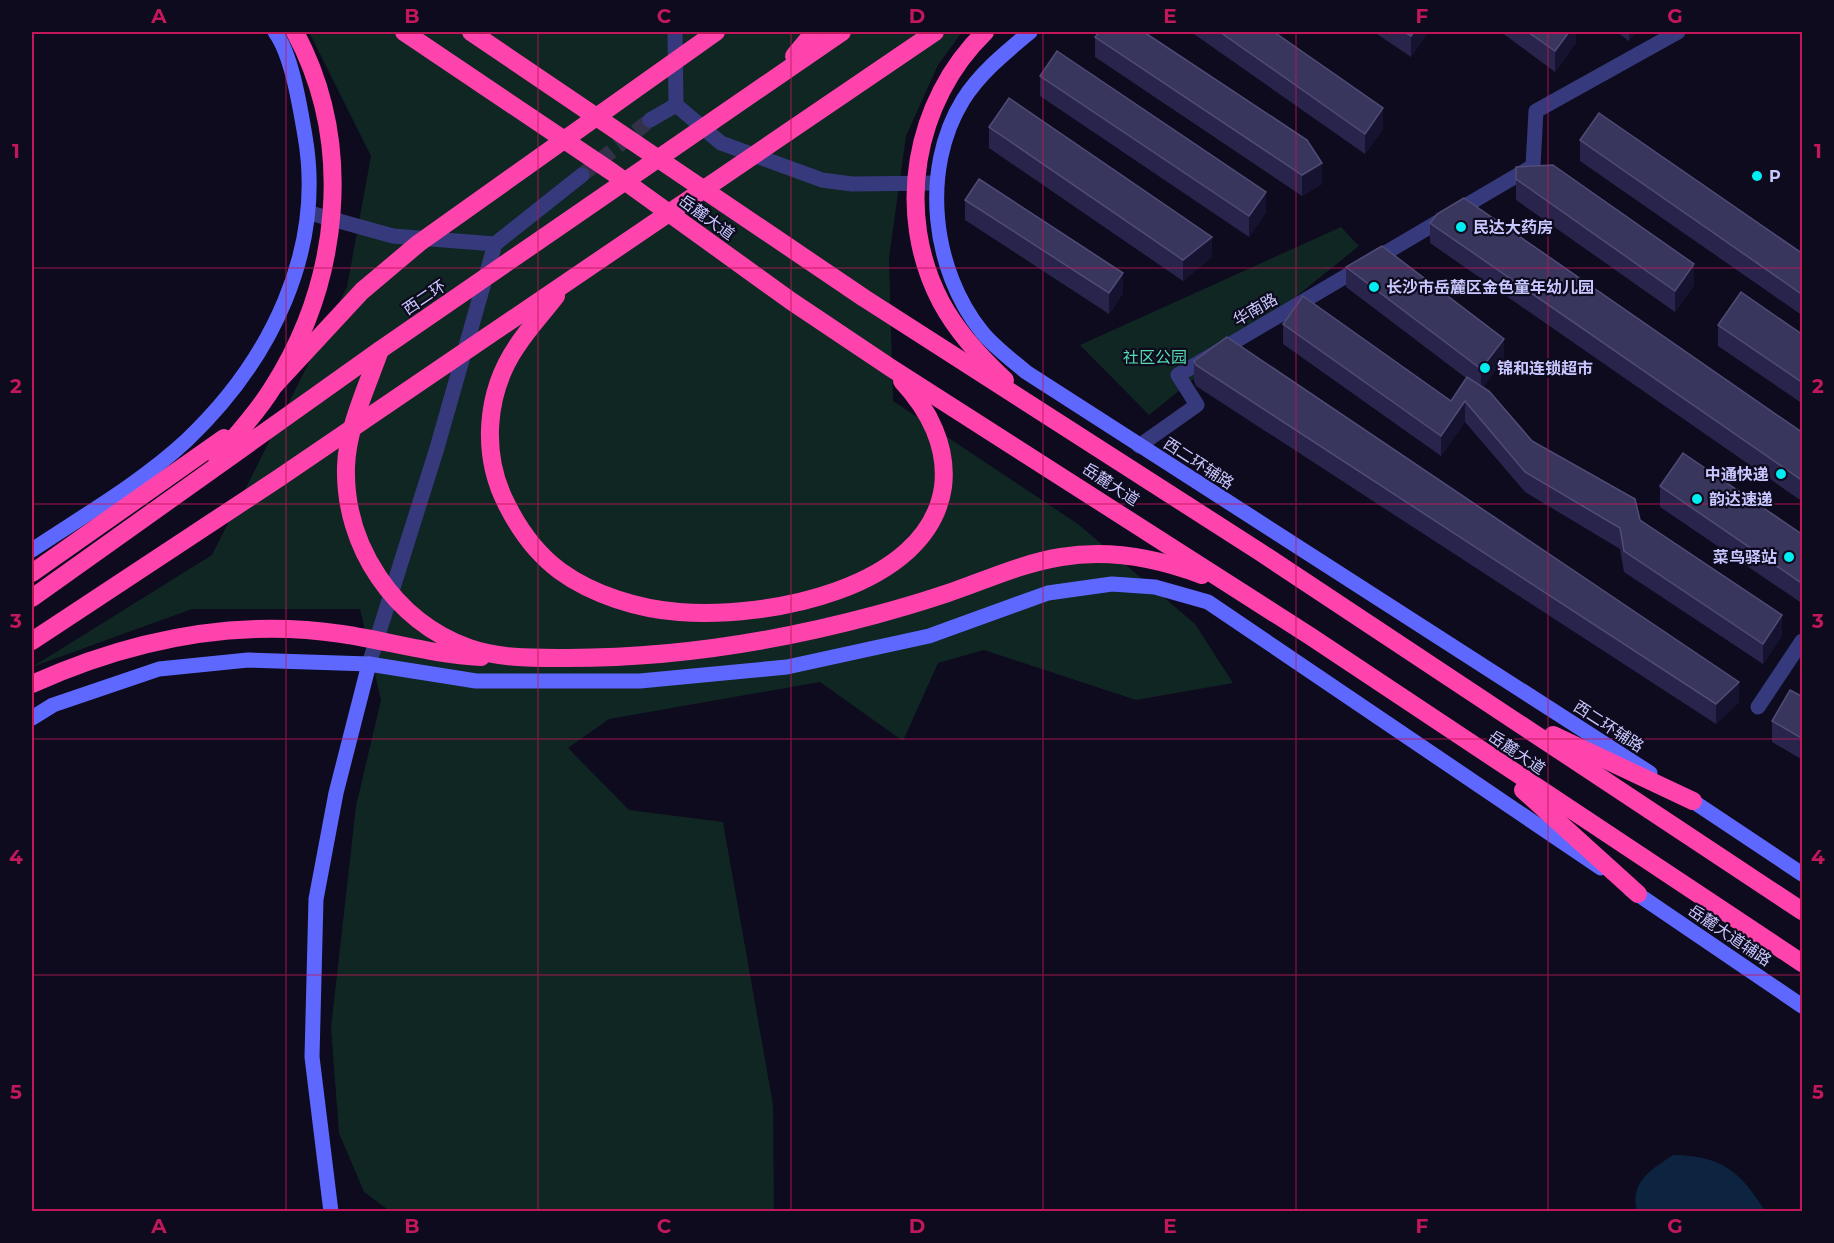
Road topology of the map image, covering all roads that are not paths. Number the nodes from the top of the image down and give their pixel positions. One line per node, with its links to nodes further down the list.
1 (274, 32): 21 (street)
2 (295, 32): 26 (highway)
3 (404, 32): 25 (highway, 岳麓大道)
4 (471, 32): 14 (highway, 岳麓大道)
5 (675, 32): 17 (street)
6 (716, 32): 26 (highway)
7 (814, 32): 16 (highway)
8 (842, 32): 16 (highway, 西二环)
9 (926, 32): 15 (highway)
10 (935, 32): 15 (highway)
11 (985, 32): 27 (highway)
12 (1030, 32): 20 (street, 西二环辅路)
13 (1678, 32): 29 (street, 华南路)
14 (484, 38): 27 (highway, 岳麓大道)
15 (907, 51): 23 (highway)
16 (778, 74): 24 (highway, 西二环)
17 (676, 105): 18 (street); 20 (street)
18 (650, 120)
19 (582, 175): 22 (street)
20 (937, 183): 29 (street, 西二环辅路)
21 (310, 213): 22 (street); 31 (street)
22 (495, 244): 40 (street)
23 (565, 286): 25 (highway); 37 (highway)
24 (380, 350): 30 (highway, 西二环); 39 (highway)
25 (891, 368): 34 (highway, 岳麓大道)
26 (273, 387): 28 (highway)
27 (1034, 408): 43 (highway, 岳麓大道)
28 (253, 413): 30 (highway); 33 (highway)
29 (1139, 446): 46 (street, 西二环辅路)
30 (205, 474): 32 (highway, 西二环)
31 (32, 550)
32 (71, 570): 35 (highway); 36 (highway, 西二环)
33 (32, 573)
34 (1234, 587): 39 (highway); 45 (highway, 岳麓大道)
35 (32, 592)
36 (32, 598)
37 (32, 640)
38 (1803, 640): 42 (street)
39 (511, 657): 41 (highway)
40 (369, 664): 44 (street, 岳麓大道辅路); 48 (street, 岳麓大道辅路); 52 (street)
41 (32, 684)
42 (1758, 707)
43 (1497, 708): 46 (highway); 49 (highway, 岳麓大道)
44 (32, 718)
45 (1474, 747): 48 (highway); 50 (highway, 岳麓大道)
46 (1693, 801): 47 (street)
47 (1803, 874)
48 (1638, 894): 51 (street, 岳麓大道辅路)
49 (1803, 911)
50 (1803, 963)
51 (1803, 1006)
52 (332, 1212)

